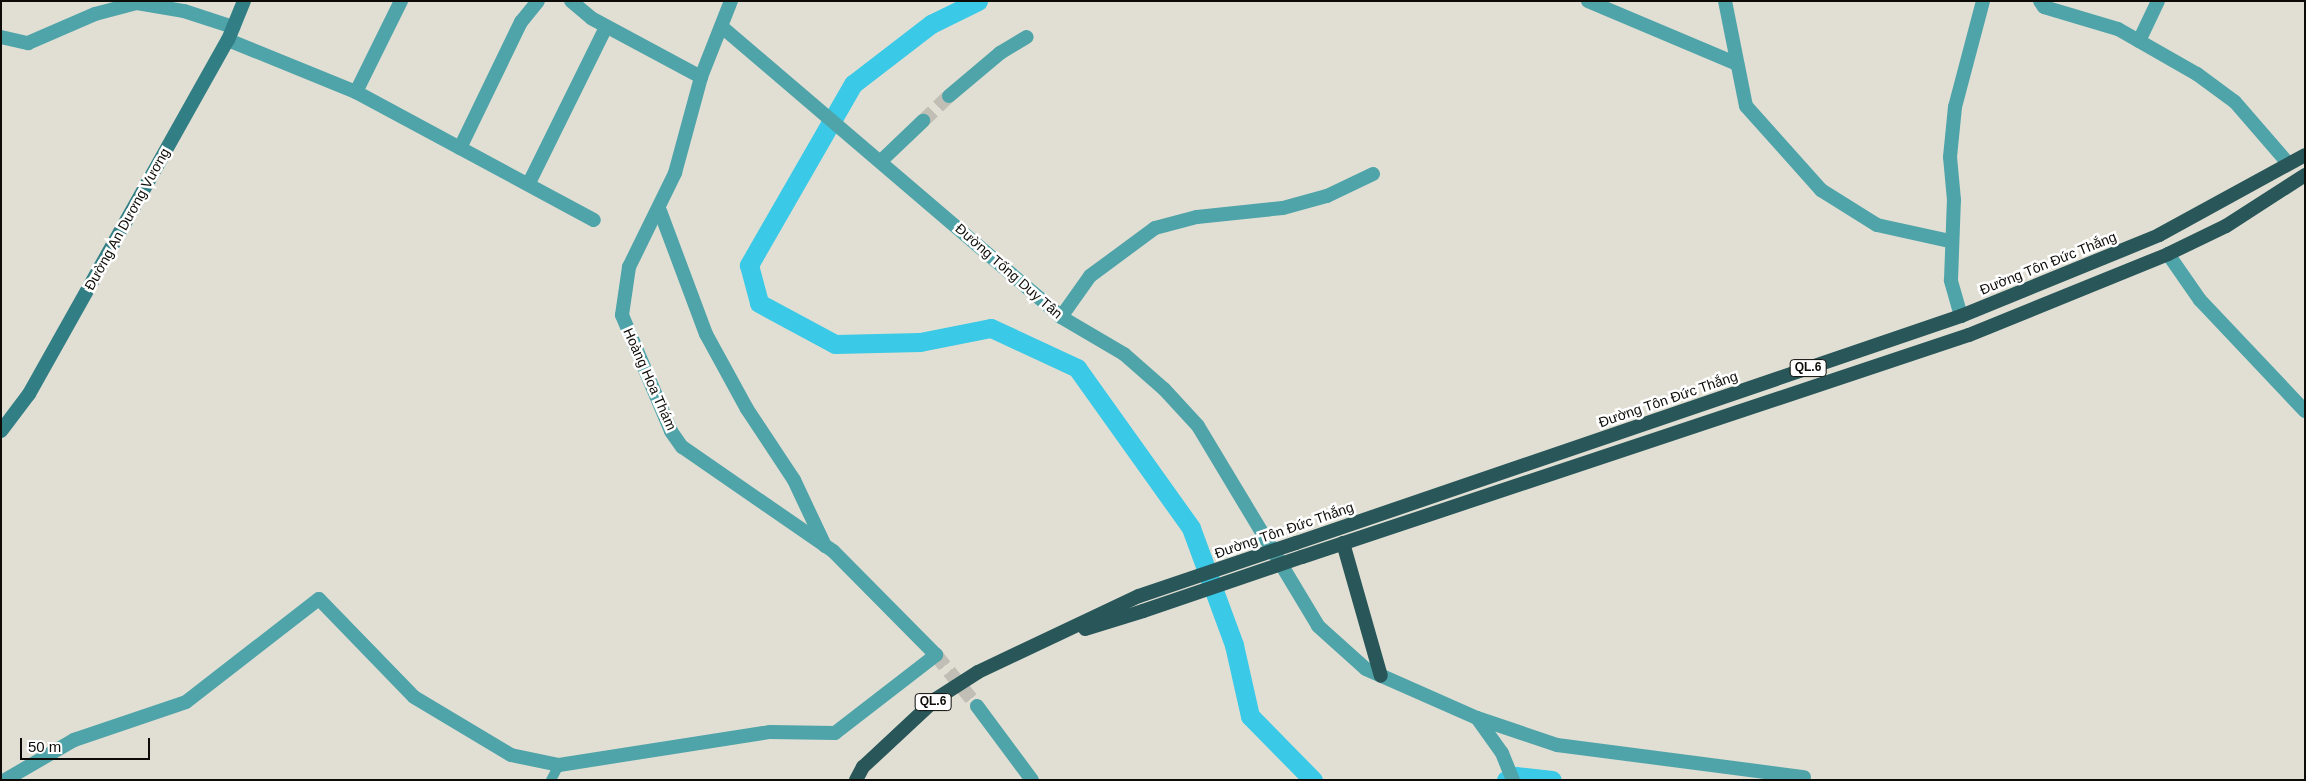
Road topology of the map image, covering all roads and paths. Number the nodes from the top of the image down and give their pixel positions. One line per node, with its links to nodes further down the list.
1 (244, 1): 13 (main road, Đường An Dương Vương)
2 (401, 1): 19 (street)
3 (538, 1): 22 (street)
4 (731, 1): 12 (street, Hoàng Hoa Thám)
5 (1588, 1): 17 (street)
6 (1725, 1): 17 (street)
7 (1983, 1): 31 (street)
8 (2040, 1): 16 (street)
9 (2158, 1): 16 (street)
10 (580, 4): 11 (street)
11 (606, 27): 18 (street); 28 (street)
12 (722, 27): 18 (street, Hoàng Hoa Thám); 24 (street, Đường Tống Duy Tân)
13 (230, 34): 14 (street); 19 (street); 36 (main road, Đường An Dương Vương)
14 (1, 37)
15 (1028, 37): 20 (street)
16 (2139, 41): 25 (street)
17 (1737, 64): 31 (street)
18 (701, 77): 29 (street, Hoàng Hoa Thám)
19 (356, 92): 22 (street)
20 (948, 96)
21 (923, 121): 24 (street)
22 (460, 148): 28 (street)
23 (2305, 155): 25 (highway, Đường Tôn Đức Thắng / QL.6)
24 (882, 160): 34 (street, Đường Tống Duy Tân)
25 (2287, 162): 33 (highway, Đường Tôn Đức Thắng / QL.6)
26 (1373, 174): 34 (street)
27 (2305, 175): 32 (highway, Đường Tôn Đức Thắng / QL.6)
28 (529, 183): 30 (street)
29 (660, 211): 38 (street); 38 (street, Hoàng Hoa Thám)
30 (594, 220)
31 (1950, 241): 33 (street)
32 (2168, 254): 35 (street); 37 (highway, Đường Tôn Đức Thắng / QL.6)
33 (1961, 316): 39 (highway, Đường Tôn Đức Thắng / QL.6, bridge)
34 (1061, 317): 40 (street, Đường Tống Duy Tân)
35 (2305, 411)
36 (1, 431)
37 (1343, 543): 39 (highway, Đường Tôn Đức Thắng / QL.6, bridge); 40 (highway)
38 (825, 546): 43 (street, Hoàng Hoa Thám)
39 (1030, 648): 47 (highway, Đường Tôn Đức Thắng / QL.6)
40 (1381, 676): 42 (street, Đường Tống Duy Tân)
41 (977, 706): 48 (street)
42 (1477, 718): 44 (street, Đường Tống Duy Tân); 49 (street)
43 (559, 765): 45 (street); 46 (lane)
44 (1804, 777)
45 (5, 780)
46 (551, 780)
47 (856, 780)
48 (1032, 780)
49 (1513, 780)

